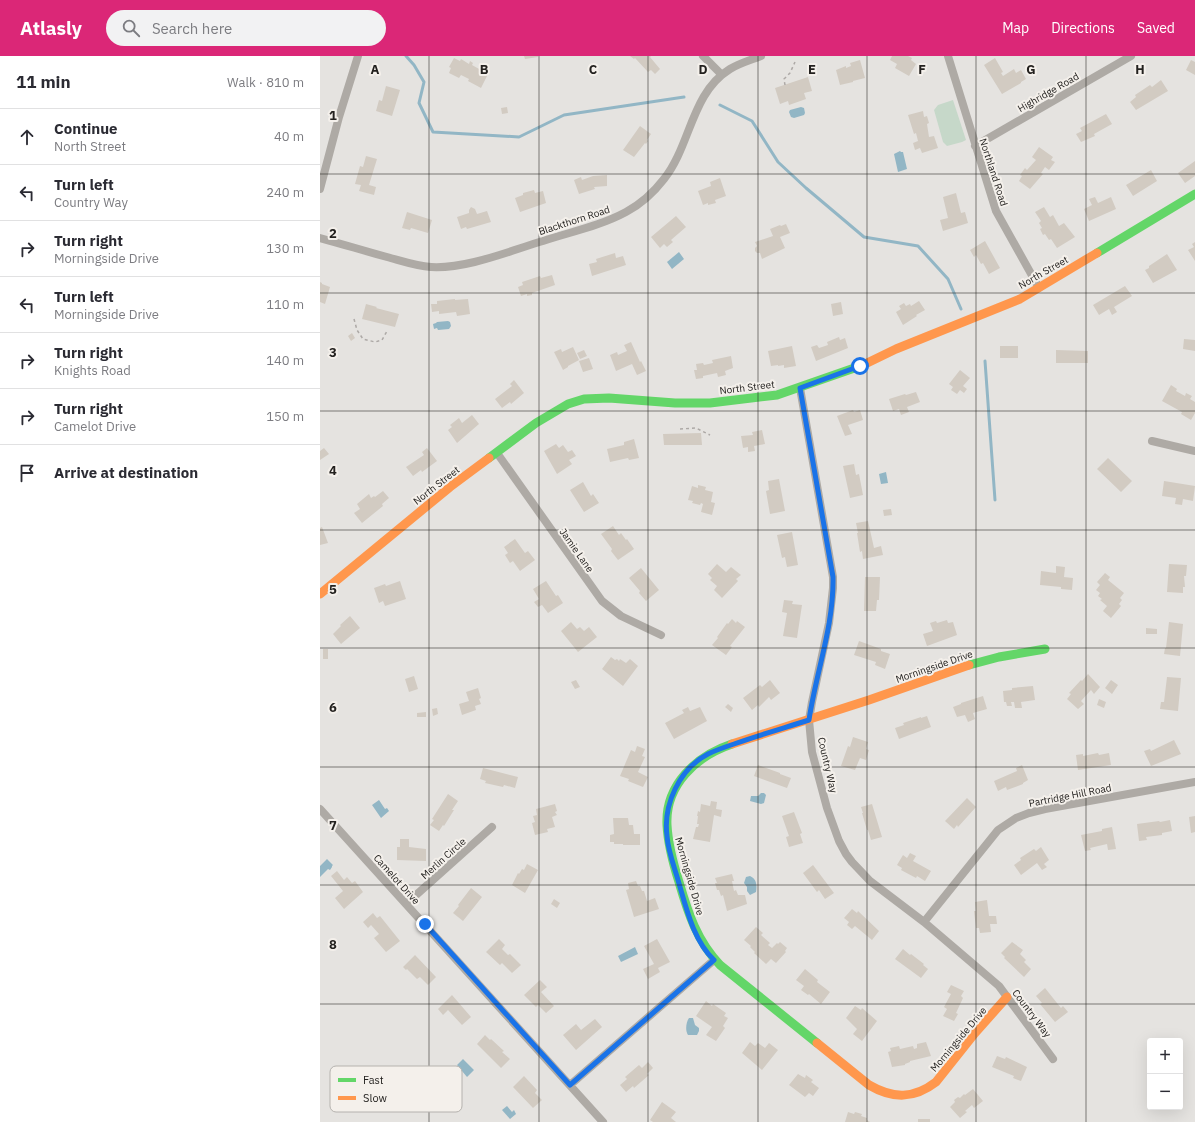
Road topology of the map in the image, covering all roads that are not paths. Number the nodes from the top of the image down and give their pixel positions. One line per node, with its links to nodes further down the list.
1 (358, 56): 8 (street)
2 (703, 56): 6 (street)
3 (761, 56): 6 (street, Blackthorn Road)
4 (948, 56): 7 (street, Northland Road)
5 (1131, 56): 7 (street, Highridge Road)
6 (722, 75): 10 (street, Blackthorn Road)
7 (975, 146): 11 (street, Northland Road)
8 (320, 189)
9 (1195, 194): 11 (street, North Street)
10 (320, 238)
11 (1039, 288): 12 (street, North Street)
12 (800, 388): 15 (street, North Street); 19 (street, Country Way)
13 (1152, 441): 14 (street)
14 (1195, 451)
15 (497, 453): 16 (street, North Street); 17 (street, Jamie Lane)
16 (320, 594)
17 (661, 635)
18 (1045, 649): 19 (street, Morningside Drive)
19 (809, 720): 24 (street, Country Way); 25 (street, Morningside Drive)
20 (1195, 782): 24 (street, Partridge Hill Road)
21 (320, 809): 23 (street, Camelot Drive)
22 (492, 827): 23 (street, Merlin Circle)
23 (406, 904): 28 (street, Camelot Drive)
24 (924, 922): 26 (street, Country Way)
25 (714, 960): 26 (street, Morningside Drive); 28 (street)
26 (1007, 997): 27 (street, Country Way)
27 (1053, 1059)
28 (570, 1085): 29 (street, Camelot Drive)
29 (603, 1122)

